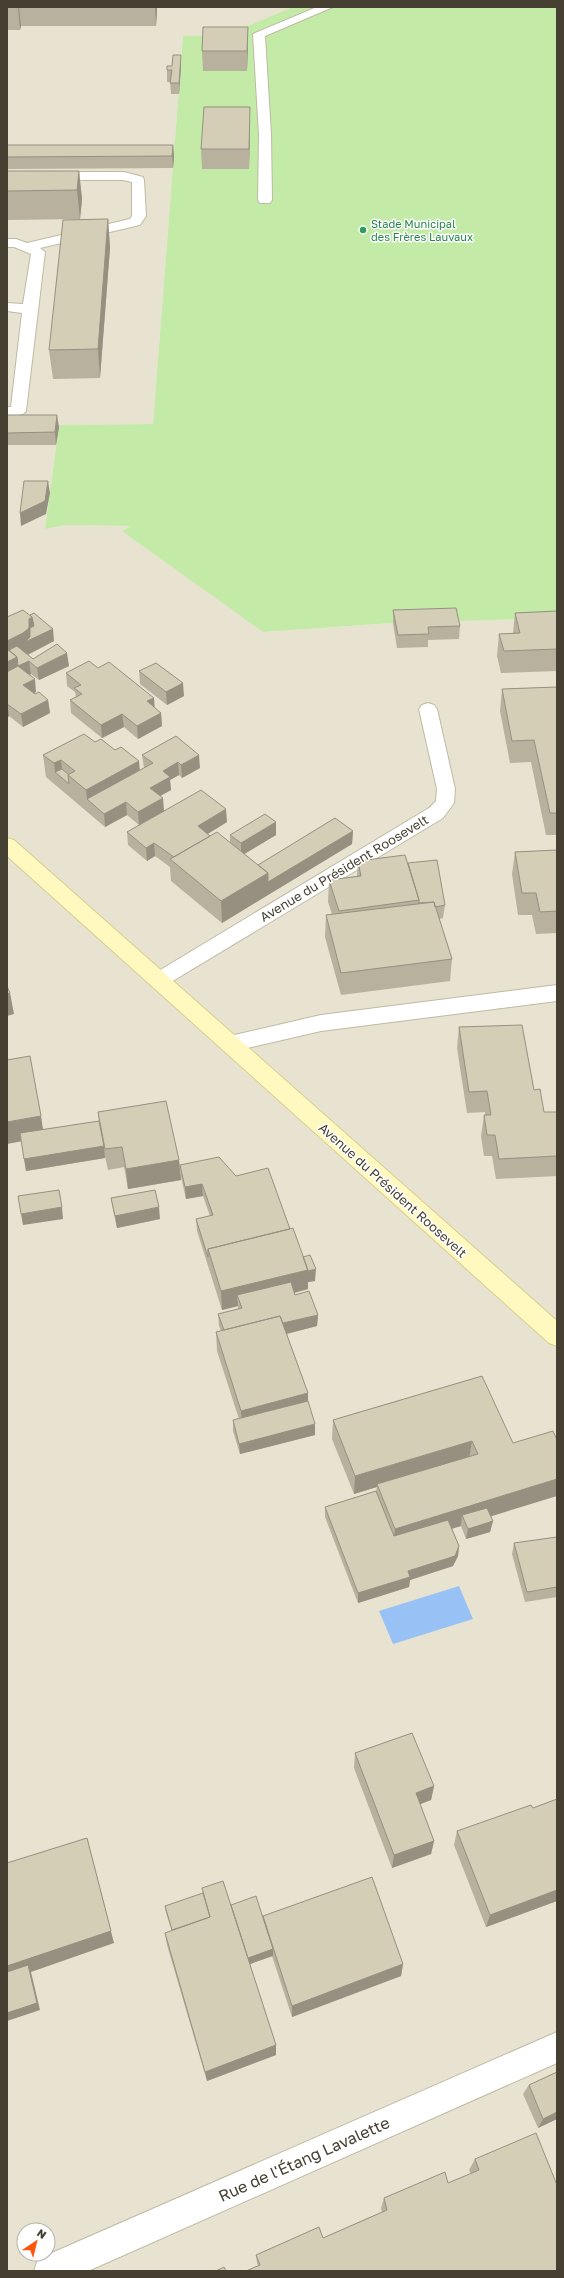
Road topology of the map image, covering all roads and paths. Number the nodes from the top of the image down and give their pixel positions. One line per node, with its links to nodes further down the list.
1 (327, 7): 3 (street)
2 (7, 176): 5 (street)
3 (265, 200)
4 (7, 243): 5 (street)
5 (27, 248): 7 (street)
6 (7, 307): 7 (street)
7 (29, 311): 8 (street)
8 (7, 412)
9 (428, 709): 11 (street, Avenue du Président Roosevelt)
10 (7, 844): 11 (main road, Avenue du Président Roosevelt)
11 (159, 980): 13 (main road, Avenue du Président Roosevelt)
12 (557, 993): 13 (street)
13 (230, 1044): 14 (main road, Avenue du Président Roosevelt)
14 (557, 1336)
15 (557, 2047): 16 (street, Rue de l'Étang Lavalette)
16 (50, 2271)

